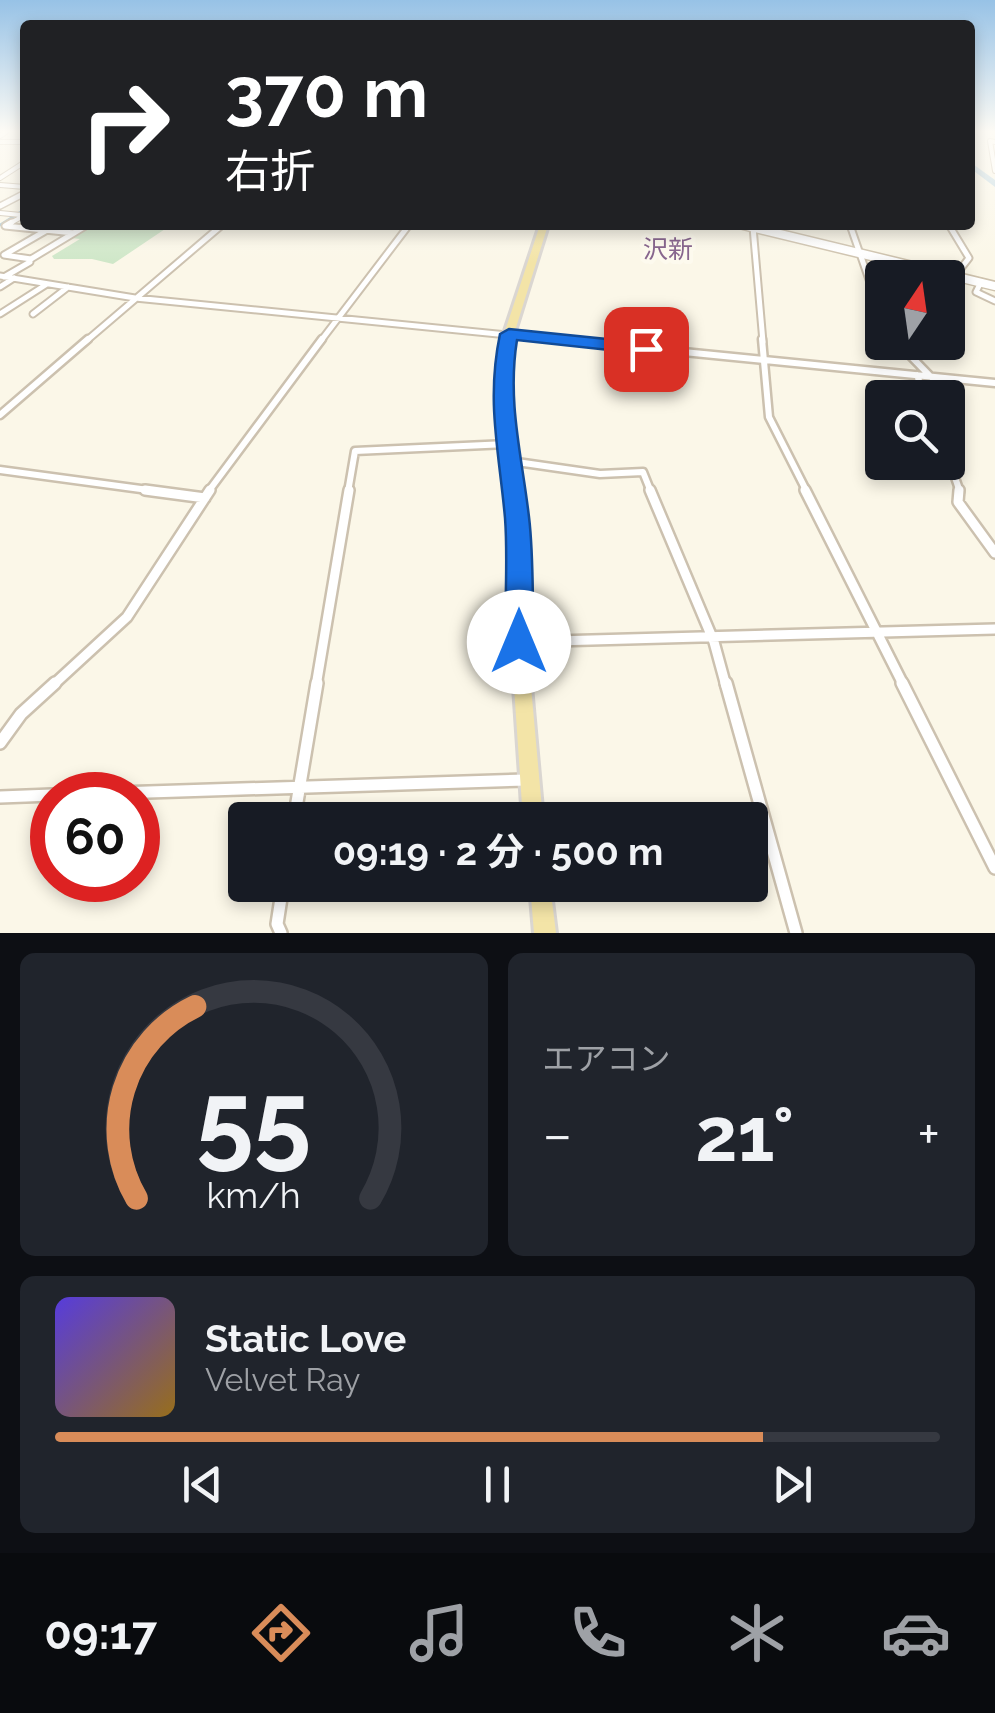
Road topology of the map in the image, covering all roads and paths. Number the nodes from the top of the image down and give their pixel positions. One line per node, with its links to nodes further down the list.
1 (20, 194): 2 (street)
2 (0, 209)
3 (20, 217): 4 (street)
4 (20, 227)
5 (47, 230): 14 (street); 16 (street)
6 (79, 230): 14 (street)
7 (216, 230): 29 (street)
8 (405, 230): 33 (street)
9 (542, 230): 34 (main road)
10 (748, 230): 35 (street)
11 (765, 230): 15 (main road)
12 (851, 230): 15 (street)
13 (952, 230): 19 (street)
14 (74, 233): 16 (street)
15 (857, 252): 17 (main road); 20 (street)
16 (2, 255)
17 (890, 260)
18 (30, 262): 21 (street)
19 (965, 263)
20 (865, 273)
21 (2, 276): 22 (street)
22 (14, 278): 25 (street); 27 (street)
23 (965, 278): 24 (main road)
24 (982, 282): 26 (main road); 30 (street)
25 (48, 284): 28 (street); 31 (street)
26 (995, 286)
27 (0, 287)
28 (68, 287): 29 (street); 32 (street)
29 (135, 298): 33 (street); 41 (street)
30 (995, 301)
31 (0, 314)
32 (32, 314)
33 (336, 317): 34 (street); 46 (street)
34 (509, 334): 35 (street); 42 (main road)
35 (764, 360): 37 (street); 49 (street)
36 (914, 360): 38 (street)
37 (917, 376): 38 (street); 39 (street)
38 (931, 377): 40 (street)
39 (918, 380)
40 (995, 384)
41 (0, 414)
42 (507, 444): 43 (main road); 54 (street)
43 (509, 460): 50 (street); 51 (main road)
44 (0, 470): 46 (street)
45 (956, 480): 47 (street)
46 (205, 498): 52 (street)
47 (995, 553)
48 (995, 629): 49 (street)
49 (876, 632): 50 (street); 60 (street)
50 (710, 637): 51 (street); 65 (street)
51 (519, 642): 53 (main road)
52 (0, 743)
53 (529, 780): 54 (street); 59 (main road)
54 (300, 787): 55 (street); 58 (street)
55 (160, 792)
56 (30, 796): 57 (street)
57 (0, 797)
58 (297, 802)
59 (531, 802)
60 (995, 868)
61 (280, 902): 63 (street)
62 (542, 902): 64 (main road)
63 (281, 933)
64 (545, 933)
65 (796, 933)

